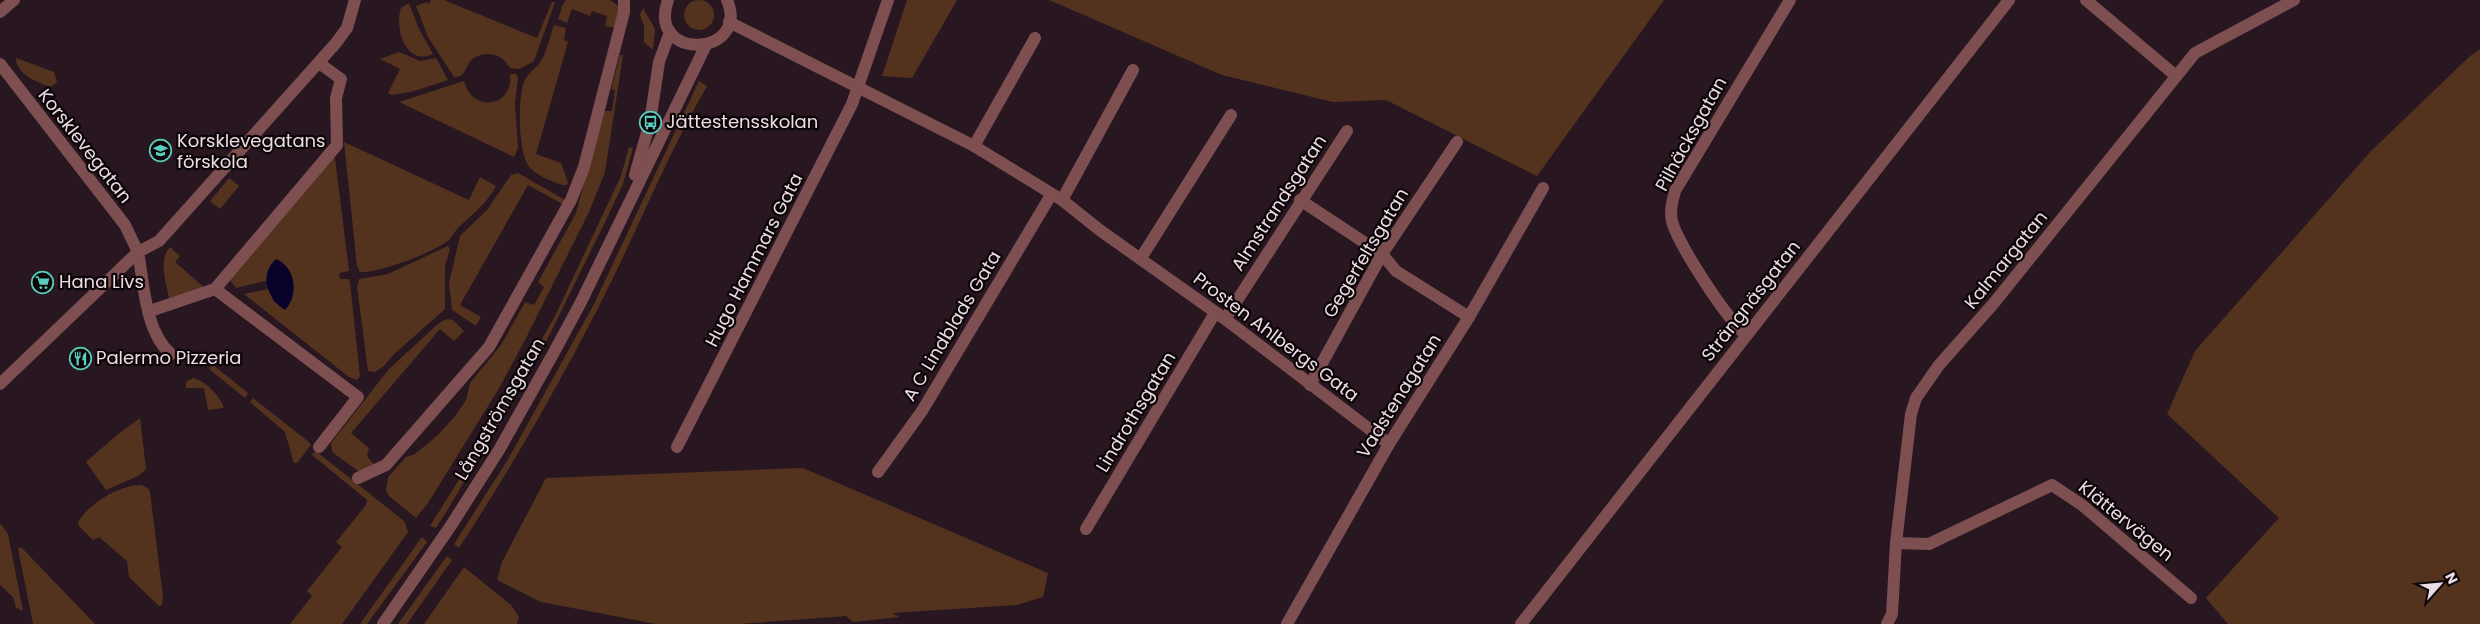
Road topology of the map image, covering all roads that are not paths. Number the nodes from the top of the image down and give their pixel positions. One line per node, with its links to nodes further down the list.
1 (14, 0): 11 (street)
2 (355, 0): 17 (street)
3 (624, 0): 44 (street)
4 (668, 0): 13 (street, Långströmsgatan)
5 (727, 0): 12 (street)
6 (888, 0): 20 (street)
7 (1790, 0): 36 (street, Pilhäcksgatan)
8 (2009, 0): 36 (street, Strängnäsgatan)
9 (2086, 0): 19 (street)
10 (2294, 0): 19 (street, Kalmargatan)
11 (0, 12)
12 (729, 22): 15 (street, Långströmsgatan); 20 (street, Prosten Ahlbergs Gata)
13 (670, 32): 15 (street); 28 (street, Långströmsgatan)
14 (1035, 38): 24 (street)
15 (706, 45): 28 (street, Långströmsgatan)
16 (0, 64): 29 (street, Korsklevegatan)
17 (319, 64): 29 (street); 32 (street)
18 (1133, 70): 26 (street)
19 (2176, 76): 46 (street, Kalmargatan)
20 (859, 88): 24 (street, Prosten Ahlbergs Gata); 42 (street, Hugo Hammars Gata)
21 (1231, 116): 31 (street)
22 (1347, 131): 27 (street, Almstrandsgatan)
23 (1457, 142): 30 (street, Gegerfeltsgatan)
24 (974, 146): 26 (street, Prosten Ahlbergs Gata)
25 (1543, 188): 35 (street, Vadstenagatan)
26 (1057, 197): 31 (street, Prosten Ahlbergs Gata); 43 (street, A C Lindblads Gata)
27 (1300, 200): 30 (street); 34 (street, Almstrandsgatan)
28 (628, 201): 48 (street, Långströmsgatan)
29 (138, 252): 33 (street, Korsklevegatan); 38 (street)
30 (1382, 254): 35 (street); 39 (street, Gegerfeltsgatan)
31 (1141, 258): 34 (street, Prosten Ahlbergs Gata)
32 (215, 289): 33 (street); 41 (street)
33 (150, 311): 37 (street, Korsklevegatan)
34 (1220, 316): 39 (street, Prosten Ahlbergs Gata); 45 (street, Lindrothsgatan)
35 (1469, 317): 40 (street, Vadstenagatan)
36 (1746, 335): 50 (street, Strängnäsgatan)
37 (171, 354)
38 (0, 384)
39 (1310, 385): 40 (street, Prosten Ahlbergs Gata)
40 (1389, 444): 49 (street, Vadstenagatan)
41 (319, 447)
42 (677, 447)
43 (878, 472)
44 (358, 478)
45 (1086, 529)
46 (1896, 543): 47 (street, Klättervägen); 51 (street, Kalmargatan)
47 (2191, 598)
48 (383, 624)
49 (1289, 624)
50 (1521, 624)
51 (1887, 624)

